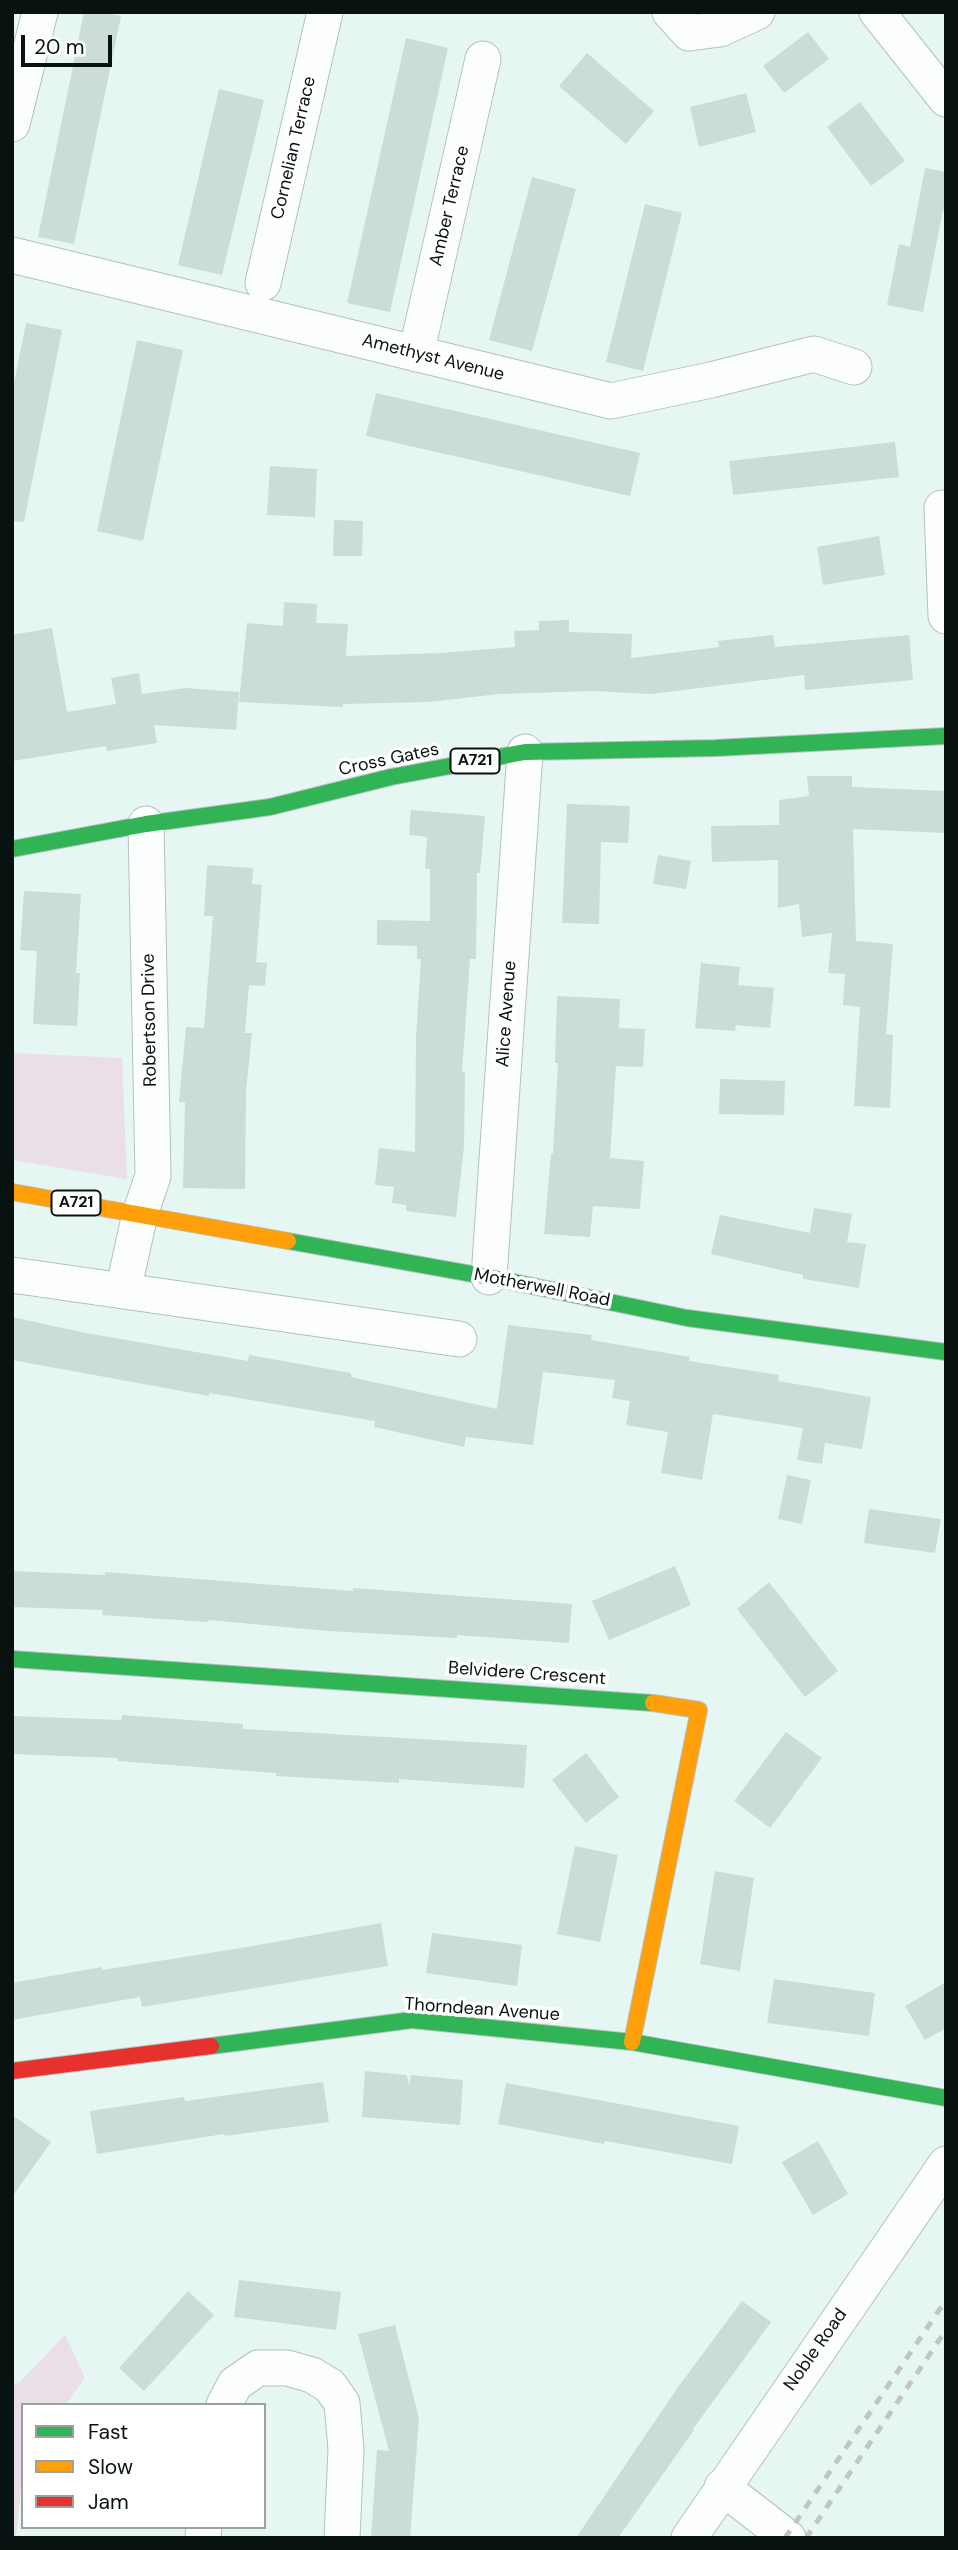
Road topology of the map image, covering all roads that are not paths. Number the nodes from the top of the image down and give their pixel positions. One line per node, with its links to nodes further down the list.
1 (40, 12): 8 (street)
2 (325, 12): 10 (street, Cornelian Terrace)
3 (670, 12): 4 (street)
4 (757, 12)
5 (877, 12): 7 (street)
6 (484, 59): 11 (street, Amber Terrace)
7 (946, 99)
8 (12, 124)
9 (12, 255): 11 (street, Amethyst Avenue)
10 (263, 283)
11 (416, 354): 12 (street, Amethyst Avenue)
12 (854, 367)
13 (942, 508): 14 (street)
14 (946, 616)
15 (946, 736): 16 (street, Cross Gates / A721)
16 (525, 752): 17 (street, Cross Gates / A721); 22 (street, Alice Avenue)
17 (146, 824): 18 (street, Cross Gates / A721); 20 (street, Robertson Drive)
18 (12, 849)
19 (12, 1192): 20 (street, Motherwell Road / A721)
20 (140, 1214): 22 (street, Motherwell Road / A721); 23 (street)
21 (12, 1275): 23 (street)
22 (489, 1277): 25 (street, Motherwell Road / A721)
23 (123, 1291): 24 (street)
24 (459, 1339)
25 (946, 1352)
26 (12, 1659): 27 (street, Belvidere Crescent)
27 (632, 2042): 28 (street, Thorndean Avenue); 29 (street, Thorndean Avenue)
28 (12, 2071)
29 (946, 2098)
30 (946, 2164): 32 (street, Noble Road)
31 (225, 2403): 33 (street)
32 (722, 2487): 34 (street, Noble Road); 35 (street)
33 (342, 2538)
34 (689, 2538)
35 (788, 2538)

